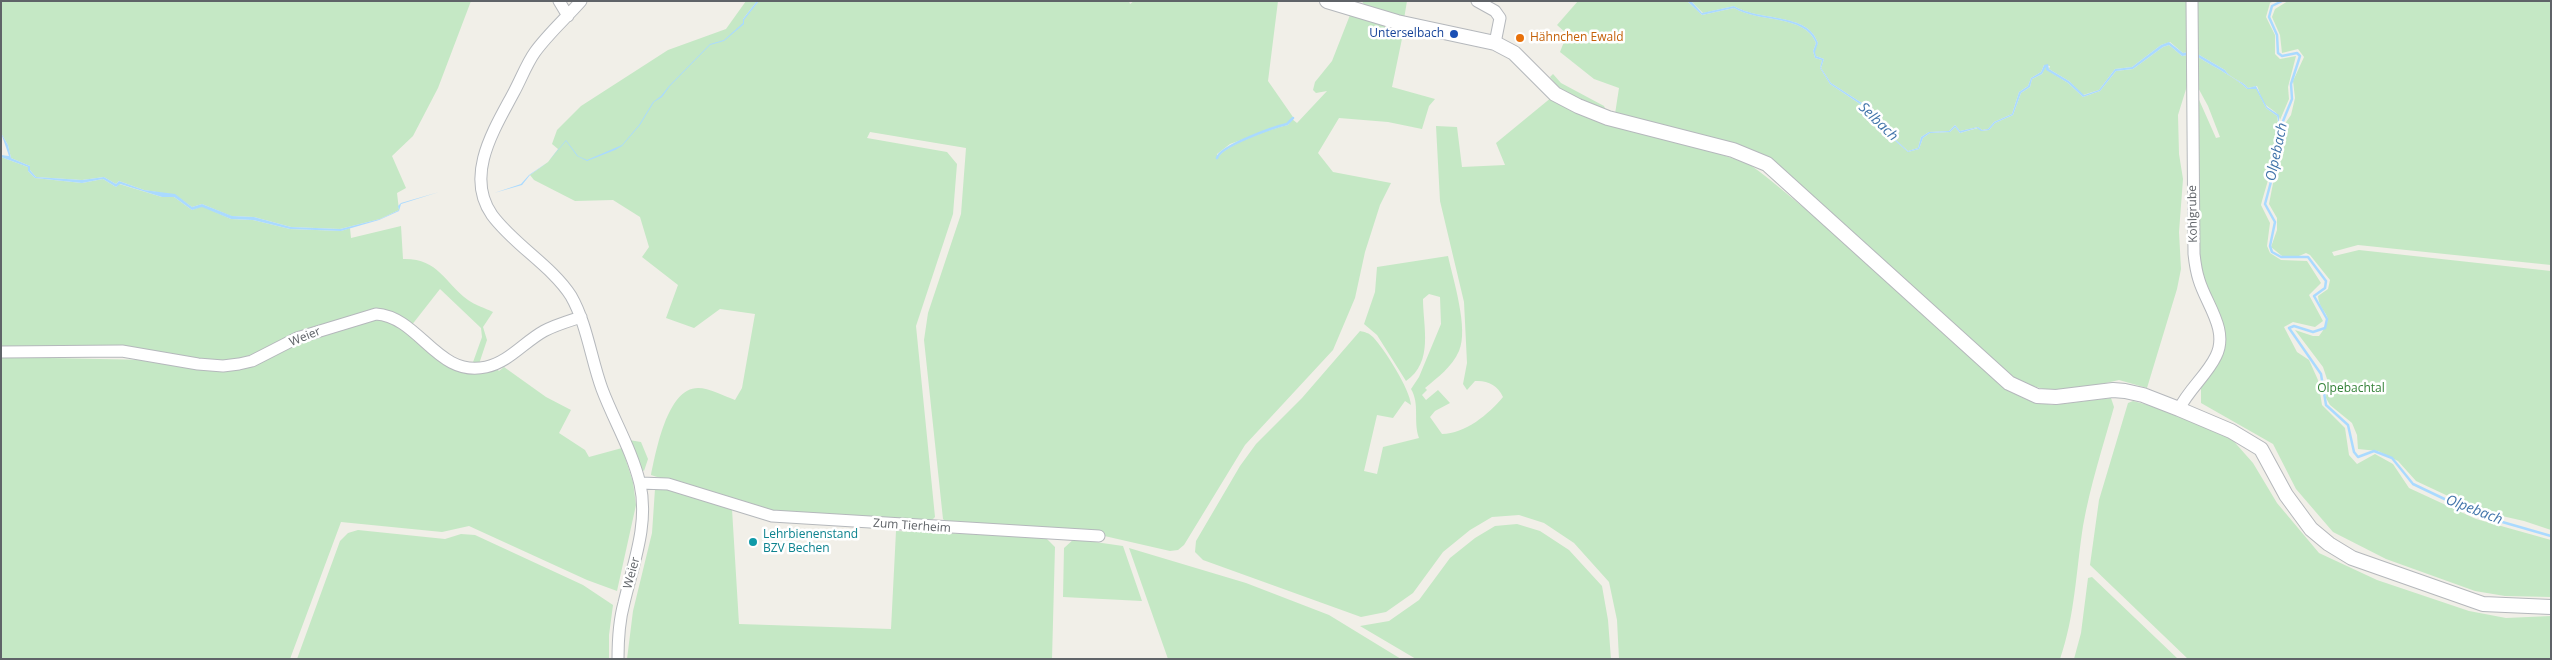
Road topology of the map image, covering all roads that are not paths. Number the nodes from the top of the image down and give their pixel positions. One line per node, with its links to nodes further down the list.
1 (558, 1): 6 (street)
2 (581, 1): 6 (street, Weier)
3 (1327, 1): 7 (street)
4 (1477, 1): 7 (street)
5 (2192, 1): 10 (street, Kohlgrube)
6 (568, 16): 8 (street, Weier)
7 (1496, 43): 10 (street)
8 (580, 317): 9 (street, Weier); 11 (street, Weier)
9 (1, 352)
10 (2179, 409): 13 (street)
11 (640, 483): 12 (street, Zum Tierheim); 14 (street, Weier)
12 (1099, 536)
13 (2551, 607)
14 (618, 659)

